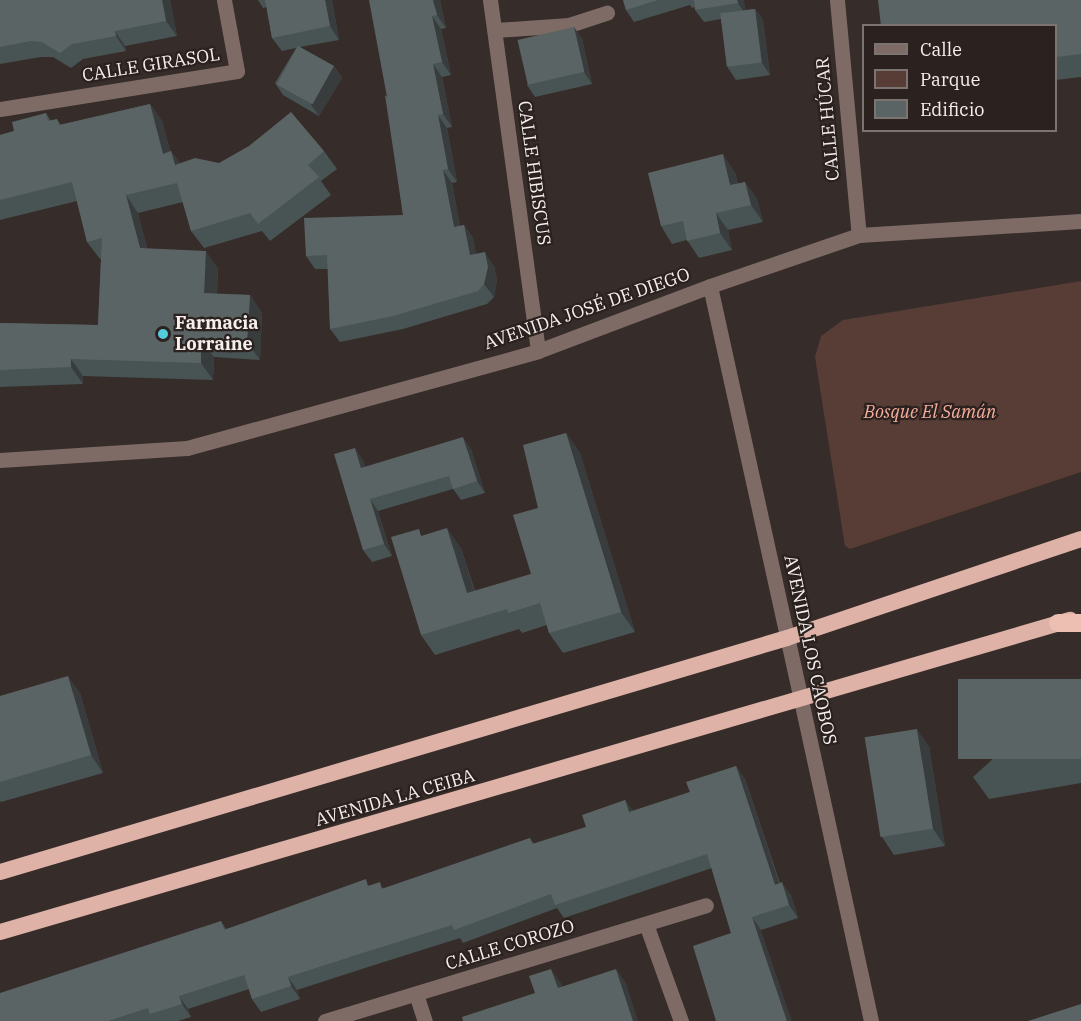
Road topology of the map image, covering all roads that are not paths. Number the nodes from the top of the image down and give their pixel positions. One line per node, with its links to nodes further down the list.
1 (224, 0): 6 (street, CALLE GIRASOL)
2 (490, 0): 5 (street, CALLE HIBISCUS)
3 (837, 0): 8 (street, CALLE HÚCAR)
4 (607, 13): 5 (street)
5 (496, 30): 10 (street, CALLE HIBISCUS)
6 (0, 110)
7 (1081, 221): 8 (street, AVENIDA JOSÉ DE DIEGO)
8 (859, 235): 9 (street, AVENIDA JOSÉ DE DIEGO)
9 (710, 286): 10 (street, AVENIDA JOSÉ DE DIEGO); 16 (street, AVENIDA LOS CAOBOS)
10 (538, 351): 11 (street, AVENIDA JOSÉ DE DIEGO)
11 (0, 460)
12 (1081, 539): 16 (highway)
13 (1081, 616): 14 (highway, AVENIDA LA CEIBA)
14 (1058, 623): 15 (highway); 17 (highway, AVENIDA LA CEIBA)
15 (1081, 623)
16 (787, 638): 17 (street, AVENIDA LOS CAOBOS); 18 (highway)
17 (801, 700): 21 (highway, AVENIDA LA CEIBA); 26 (street, AVENIDA LOS CAOBOS)
18 (0, 872)
19 (706, 905): 20 (street, CALLE COROZO)
20 (646, 924): 22 (street, CALLE COROZO); 25 (street)
21 (0, 932)
22 (416, 994): 23 (street, CALLE COROZO); 24 (street)
23 (325, 1021)
24 (425, 1021)
25 (681, 1021)
26 (871, 1021)

